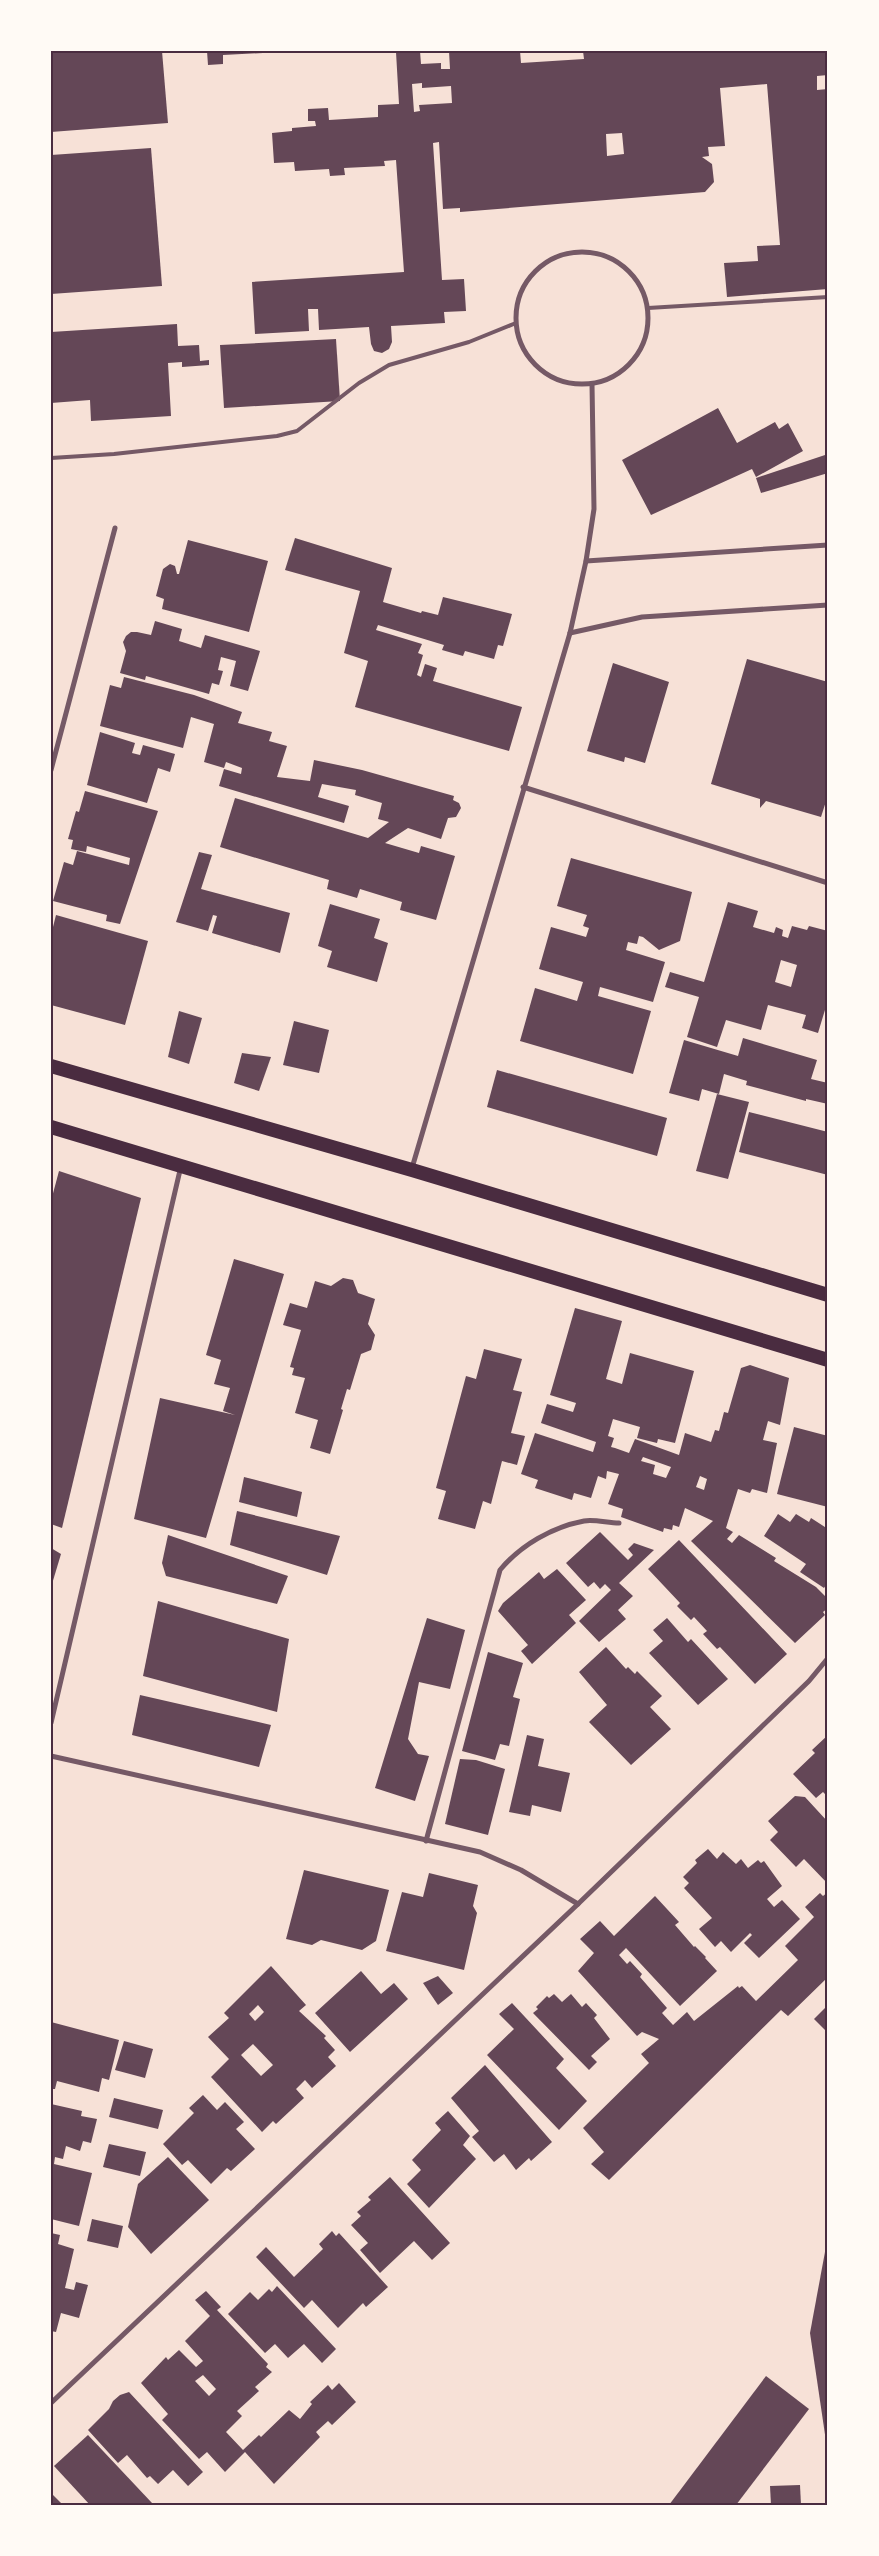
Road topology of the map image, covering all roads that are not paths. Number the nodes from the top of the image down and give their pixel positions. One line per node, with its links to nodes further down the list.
1 (828, 296): 2 (lane)
2 (648, 308): 3 (street); 4 (street)
3 (516, 323): 4 (street); 5 (lane)
4 (592, 384): 8 (street)
5 (51, 458)
6 (115, 528): 11 (street)
7 (828, 545): 8 (street)
8 (586, 561): 10 (street)
9 (828, 605): 10 (street)
10 (570, 633): 12 (street)
11 (51, 770)
12 (523, 787): 13 (street); 17 (street)
13 (828, 883)
14 (51, 1066): 17 (highway)
15 (51, 1127): 16 (highway)
16 (181, 1165): 19 (highway); 22 (street)
17 (412, 1170): 18 (highway)
18 (828, 1295)
19 (828, 1360)
20 (619, 1523): 24 (street)
21 (828, 1658): 25 (street)
22 (51, 1723)
23 (51, 1756): 24 (street)
24 (426, 1841): 25 (street)
25 (578, 1904): 26 (street)
26 (51, 2403)

